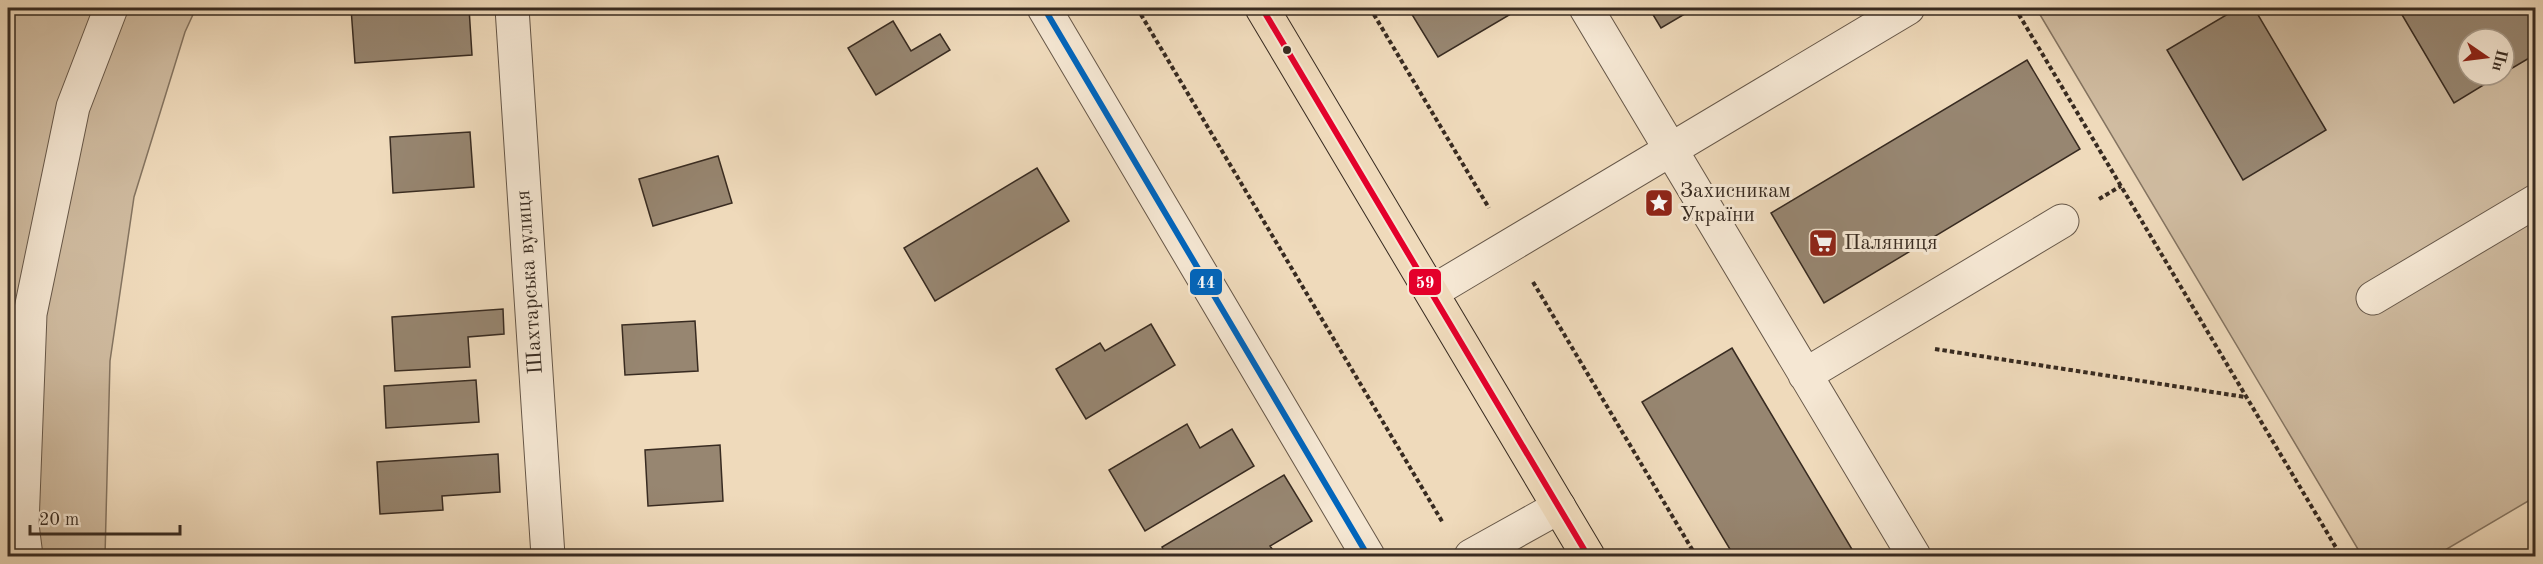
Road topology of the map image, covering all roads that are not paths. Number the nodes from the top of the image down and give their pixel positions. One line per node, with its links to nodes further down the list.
1 (111, 8): 14 (street)
2 (512, 8): 15 (street, Шахтарська вулиця)
3 (1044, 8): 16 (street)
4 (1262, 8): 10 (main road)
5 (1586, 8): 7 (street)
6 (1908, 8): 7 (street)
7 (1671, 150): 10 (street); 12 (street)
8 (2535, 201): 11 (street)
9 (2062, 221): 12 (street)
10 (1432, 292): 13 (main road)
11 (2373, 298)
12 (1805, 375): 19 (street)
13 (1559, 507): 17 (street); 18 (main road)
14 (26, 556)
15 (548, 556)
16 (1368, 556)
17 (1471, 556)
18 (1588, 556)
19 (1914, 556)

